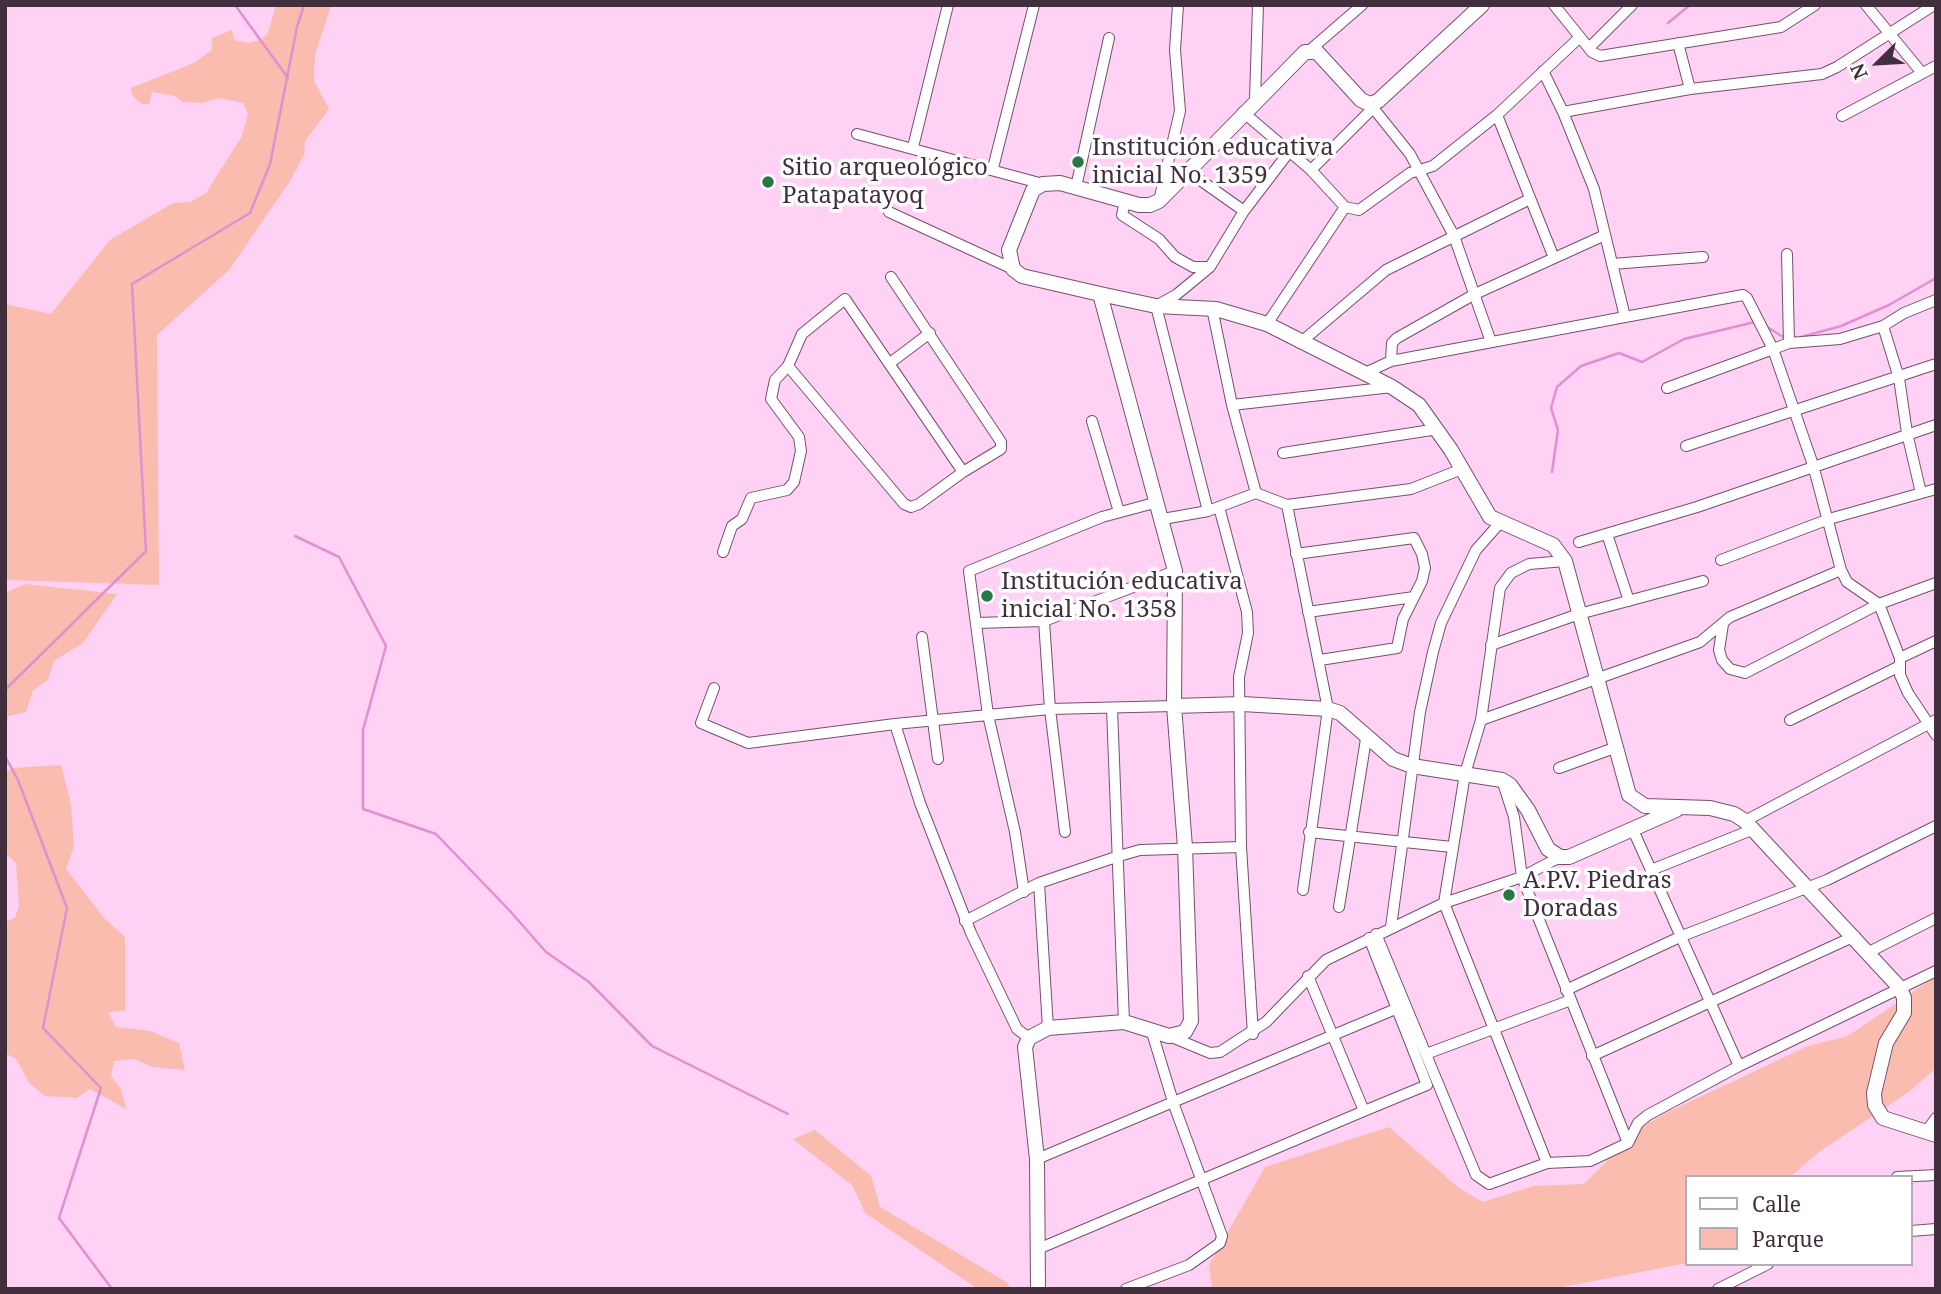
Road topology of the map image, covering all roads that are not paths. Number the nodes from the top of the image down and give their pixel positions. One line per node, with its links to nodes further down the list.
1 (947, 5): 29 (street)
2 (1034, 5): 31 (street)
3 (1178, 5): 39 (street)
4 (1258, 5): 22 (street)
5 (1362, 5): 17 (street)
6 (1482, 5): 23 (street)
7 (1553, 5): 13 (street)
8 (1632, 5): 16 (street)
9 (1815, 5): 15 (street)
10 (1866, 5): 12 (street)
11 (1934, 5): 12 (street)
12 (1890, 34): 20 (street); 21 (street)
13 (1580, 37): 16 (street); 19 (street)
14 (1109, 38): 36 (street)
15 (1678, 43): 16 (street); 21 (street)
16 (1589, 48)
17 (1310, 50): 22 (street); 23 (street)
18 (1936, 65): 20 (street)
19 (1544, 71): 24 (street); 26 (street)
20 (1922, 73): 27 (street)
21 (1690, 89): 24 (street)
22 (1255, 100): 25 (street)
23 (1371, 106): 33 (street); 34 (street)
24 (1563, 112): 43 (street)
25 (1243, 113): 30 (street); 32 (street)
26 (1497, 115): 34 (street); 37 (street)
27 (1842, 116)
28 (857, 134): 29 (street)
29 (914, 147): 31 (street)
30 (1289, 152): 33 (street); 41 (street)
31 (993, 168): 35 (street)
32 (1186, 170): 39 (street); 41 (street)
33 (1311, 170): 40 (street)
34 (1416, 170): 40 (street); 44 (street)
35 (1043, 184): 36 (street); 50 (street)
36 (1076, 187): 38 (street)
37 (1530, 199): 44 (street); 47 (street)
38 (1125, 201): 39 (street); 49 (street)
39 (1159, 201)
40 (1345, 207): 58 (street)
41 (1244, 211): 49 (street)
42 (889, 212): 50 (street)
43 (1605, 235): 47 (street); 48 (street)
44 (1454, 236): 53 (street); 62 (street)
45 (1787, 254): 63 (street)
46 (1703, 257): 48 (street)
47 (1554, 258): 53 (street)
48 (1612, 264): 57 (street)
49 (1210, 267): 55 (street)
50 (1013, 269): 52 (street)
51 (891, 277): 60 (street)
52 (1100, 294): 55 (street); 87 (street)
53 (1475, 294): 61 (street); 65 (street)
54 (1936, 300): 59 (street)
55 (1156, 306): 56 (street); 89 (street)
56 (1212, 308): 58 (street); 73 (street)
57 (1625, 317): 61 (street); 64 (street)
58 (1267, 324): 62 (street)
59 (1883, 326): 63 (street); 70 (street)
60 (930, 333): 66 (street); 83 (street)
61 (1491, 342): 65 (street)
62 (1300, 343): 69 (street)
63 (1789, 343): 64 (street)
64 (1773, 349): 72 (street); 74 (street)
65 (1391, 361): 69 (street)
66 (890, 363): 68 (street); 83 (street)
67 (1936, 364): 70 (street)
68 (788, 366): 83 (street); 96 (street)
69 (1363, 374): 71 (street)
70 (1899, 378): 74 (street); 78 (street)
71 (1392, 387): 73 (street); 77 (street)
72 (1667, 388)
73 (1232, 405): 85 (street)
74 (1794, 409): 79 (street); 81 (street)
75 (1092, 421): 90 (street)
76 (1936, 425): 78 (street)
77 (1437, 429): 80 (street); 82 (street)
78 (1907, 433): 81 (street); 86 (street)
79 (1686, 446)
80 (1283, 453)
81 (1813, 466): 92 (street); 94 (street)
82 (1462, 469): 88 (street); 93 (street)
83 (963, 472)
84 (1936, 489): 86 (street)
85 (1256, 493): 88 (street); 89 (street)
86 (1921, 493): 92 (street)
87 (1158, 502): 90 (street); 91 (street)
88 (1287, 505): 97 (street)
89 (1213, 509): 91 (street); 119 (street)
90 (1119, 512): 110 (street)
91 (1163, 519): 101 (street)
92 (1829, 519): 98 (street); 100 (street)
93 (1499, 524): 99 (street); 134 (street)
94 (1607, 534): 95 (street); 105 (street)
95 (1579, 542)
96 (723, 552)
97 (1296, 554): 104 (street); 107 (street)
98 (1721, 560)
99 (1565, 561): 108 (street); 114 (street)
100 (1841, 570): 106 (street); 111 (street)
101 (1175, 571): 109 (street); 120 (street)
102 (1703, 581): 105 (street)
103 (1936, 583): 106 (street)
104 (1414, 597): 107 (street); 115 (street)
105 (1629, 601): 108 (street)
106 (1879, 604): 111 (street); 116 (street)
107 (1308, 612): 115 (street)
108 (1579, 614): 114 (street); 117 (street)
109 (1044, 621): 110 (street); 122 (street)
110 (976, 623): 124 (street)
111 (1723, 624): 117 (street)
112 (922, 637): 125 (street)
113 (1936, 641): 116 (street)
114 (1491, 645): 126 (street)
115 (1320, 660): 123 (street)
116 (1900, 662): 127 (street); 128 (street)
117 (1598, 679): 126 (street); 132 (street)
118 (714, 688): 129 (street)
119 (1242, 704): 120 (street); 123 (street); 146 (street)
120 (1174, 706): 121 (street); 148 (street)
121 (1112, 708): 122 (street); 149 (street)
122 (1049, 709): 124 (street); 142 (street)
123 (1328, 709): 131 (street); 143 (street)
124 (988, 715): 125 (street); 156 (street)
125 (933, 720): 129 (street); 133 (street)
126 (1481, 720): 136 (street)
127 (1790, 720)
128 (1933, 722): 130 (street); 139 (street)
129 (895, 724): 160 (street)
130 (1936, 735)
131 (1366, 739): 134 (street); 144 (street)
132 (1617, 747): 135 (street); 138 (street)
133 (938, 760)
134 (1412, 766): 136 (street); 145 (street)
135 (1559, 768)
136 (1465, 774): 137 (street); 147 (street)
137 (1502, 780): 150 (street); 152 (street)
138 (1681, 808): 139 (street); 141 (street)
139 (1750, 825): 151 (street); 154 (street)
140 (1936, 826): 154 (street)
141 (1633, 830): 150 (street); 151 (street)
142 (1065, 832)
143 (1309, 832): 144 (street); 155 (street)
144 (1350, 835): 145 (street); 158 (street)
145 (1400, 842): 147 (street); 161 (street)
146 (1241, 847): 148 (street); 176 (street)
147 (1452, 847): 157 (street)
148 (1185, 848): 149 (street); 177 (street)
149 (1119, 856): 153 (street); 172 (street)
150 (1560, 857): 152 (street)
151 (1651, 870): 163 (street)
152 (1522, 877): 157 (street); 169 (street)
153 (1039, 883): 156 (street); 174 (street)
154 (1806, 885): 163 (street); 164 (street)
155 (1303, 890)
156 (1024, 892): 160 (street)
157 (1444, 903): 161 (street); 173 (street)
158 (1339, 907)
159 (1936, 918): 165 (street)
160 (965, 921): 179 (street)
161 (1391, 927): 162 (street)
162 (1372, 936): 167 (street); 171 (street); 180 (street)
163 (1682, 936): 169 (street); 170 (street)
164 (1855, 936): 165 (street); 170 (street)
165 (1869, 952): 168 (street)
166 (1936, 971): 168 (street)
167 (1308, 976): 176 (street); 178 (street)
168 (1900, 988): 182 (street); 186 (street)
169 (1568, 995): 173 (street); 181 (street)
170 (1712, 1000): 181 (street); 182 (street)
171 (1398, 1008): 178 (street); 184 (street)
172 (1124, 1022): 174 (street); 175 (street)
173 (1494, 1026): 180 (street); 189 (street)
174 (1048, 1028): 179 (street)
175 (1151, 1030): 177 (street); 183 (street)
176 (1253, 1034): 177 (street)
177 (1169, 1036)
178 (1335, 1037): 183 (street); 184 (street)
179 (1029, 1038): 188 (street)
180 (1426, 1054): 189 (street)
181 (1592, 1056): 187 (street)
182 (1739, 1066): 187 (street)
183 (1174, 1105): 188 (street); 192 (street)
184 (1364, 1111): 192 (street)
185 (1936, 1118): 186 (street)
186 (1933, 1131)
187 (1629, 1143): 189 (street)
188 (1037, 1160): 195 (street)
189 (1547, 1163)
190 (1936, 1175): 191 (street)
191 (1913, 1176)
192 (1201, 1182): 195 (street); 198 (street)
193 (1936, 1229): 194 (street)
194 (1913, 1231)
195 (1038, 1249): 197 (street)
196 (1764, 1266): 199 (street)
197 (1038, 1289)
198 (1126, 1289)
199 (1718, 1289)

